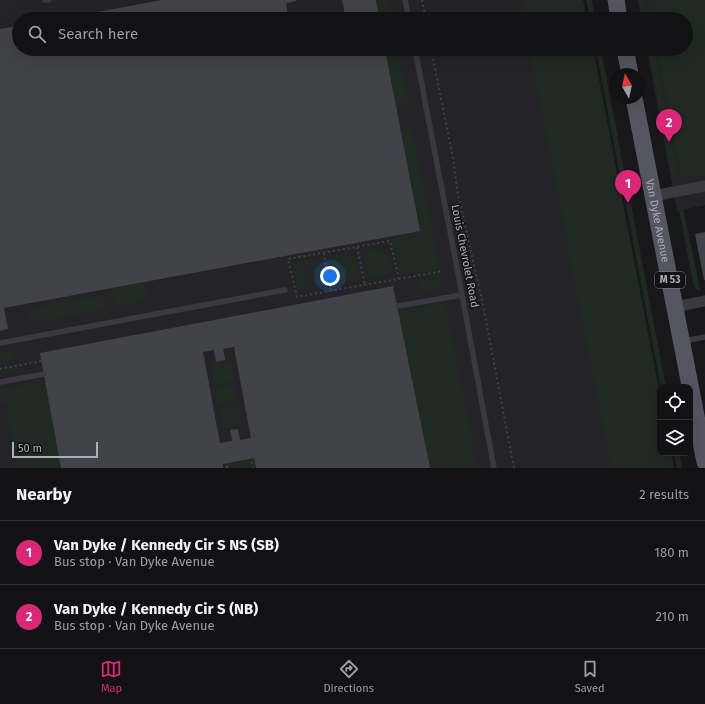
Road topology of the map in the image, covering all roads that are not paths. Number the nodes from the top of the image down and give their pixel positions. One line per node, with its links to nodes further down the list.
1 (45, 0): 2 (lane)
2 (49, 0)
3 (405, 0): 5 (lane)
4 (616, 0): 6 (main road)
5 (408, 12)
6 (618, 12)
7 (416, 56): 14 (lane, Louis Chevrolet Road)
8 (626, 56): 9 (main road)
9 (629, 68)
10 (635, 104): 12 (main road, Van Dyke Avenue / M 53)
11 (705, 186): 12 (street)
12 (653, 196): 17 (main road, Van Dyke Avenue / M 53)
13 (286, 290): 20 (lane)
14 (462, 295): 16 (lane); 24 (lane, Louis Chevrolet Road)
15 (705, 301): 17 (street)
16 (398, 306)
17 (675, 307): 19 (main road, Van Dyke Avenue / M 53)
18 (705, 337): 19 (lane)
19 (682, 342): 23 (main road, Van Dyke Avenue / M 53)
20 (0, 343)
21 (44, 374): 22 (lane)
22 (0, 382)
23 (705, 462)
24 (494, 468)

